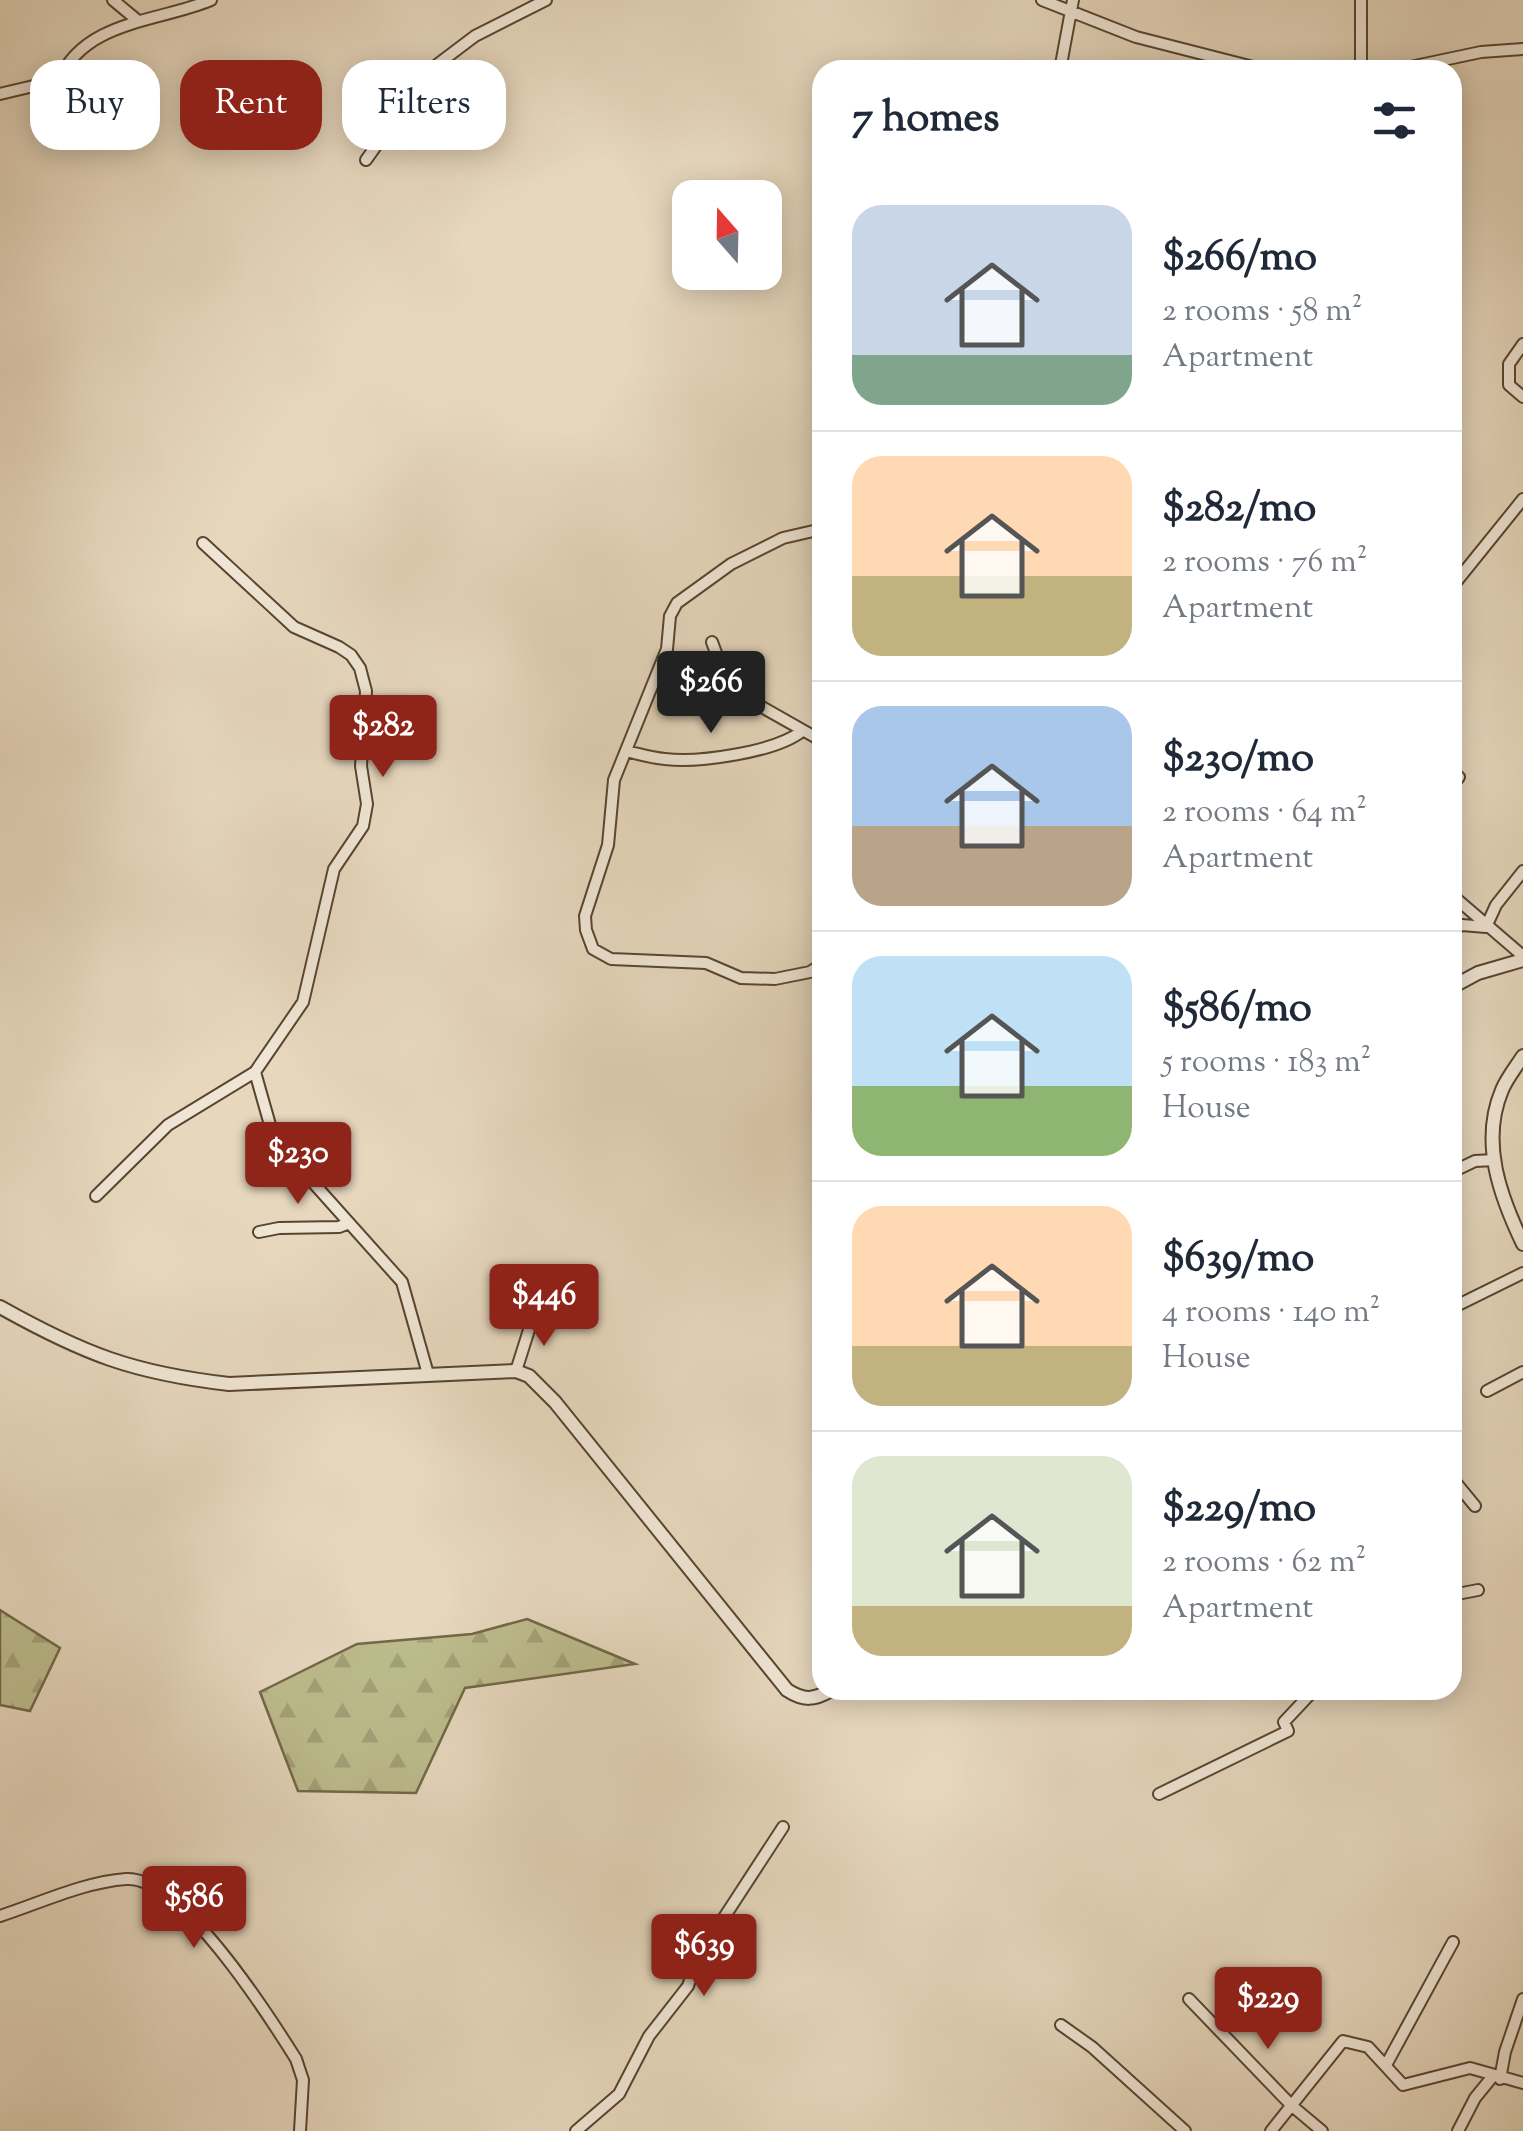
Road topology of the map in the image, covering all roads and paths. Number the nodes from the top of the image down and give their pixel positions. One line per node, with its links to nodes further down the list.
1 (113, 0): 7 (street)
2 (210, 0): 7 (street)
3 (546, 0): 14 (street)
4 (1042, 0): 6 (street)
5 (1361, 0): 11 (street)
6 (1071, 6): 9 (street); 10 (street)
7 (137, 20): 13 (street)
8 (1523, 50): 12 (street)
9 (1062, 60)
10 (1226, 60)
11 (1361, 60)
12 (1443, 60)
13 (0, 94)
14 (366, 160)
15 (1523, 344): 16 (street)
16 (1523, 397)
17 (1523, 499): 20 (street)
18 (812, 532): 24 (street)
19 (203, 544): 33 (street)
20 (1462, 575)
21 (712, 642): 22 (street)
22 (802, 731): 23 (street); 24 (street)
23 (812, 736)
24 (626, 751): 30 (street)
25 (1523, 872): 28 (street)
26 (1462, 905): 28 (street)
27 (1462, 925): 28 (street)
28 (1486, 927): 29 (street)
29 (1523, 958): 31 (street)
30 (812, 971)
31 (1462, 982)
32 (1523, 1056): 34 (street)
33 (255, 1072): 36 (street); 37 (street)
34 (1495, 1160): 35 (street); 39 (street)
35 (1462, 1167)
36 (96, 1196)
37 (349, 1223): 38 (street); 46 (street)
38 (258, 1232)
39 (1523, 1244)
40 (1523, 1273): 41 (street)
41 (1462, 1303)
42 (0, 1306): 46 (street)
43 (534, 1314): 44 (street)
44 (516, 1371): 46 (street); 52 (street)
45 (1523, 1372): 47 (street)
46 (428, 1374)
47 (1488, 1390)
48 (1462, 1490): 49 (street)
49 (1475, 1506)
50 (1478, 1590): 51 (street)
51 (1462, 1593)
52 (812, 1699)
53 (1305, 1700): 54 (street)
54 (1159, 1794)
55 (782, 1827): 66 (street)
56 (0, 1916): 65 (street)
57 (1453, 1942): 61 (street)
58 (1189, 1998): 64 (street)
59 (1523, 1999): 62 (street)
60 (1062, 2025): 67 (street)
61 (1386, 2065): 62 (street); 64 (street)
62 (1496, 2078): 63 (street); 70 (street)
63 (1523, 2083)
64 (1292, 2105): 68 (street); 69 (street)
65 (296, 2128)
66 (576, 2131)
67 (1185, 2131)
68 (1271, 2131)
69 (1322, 2131)
70 (1458, 2131)

